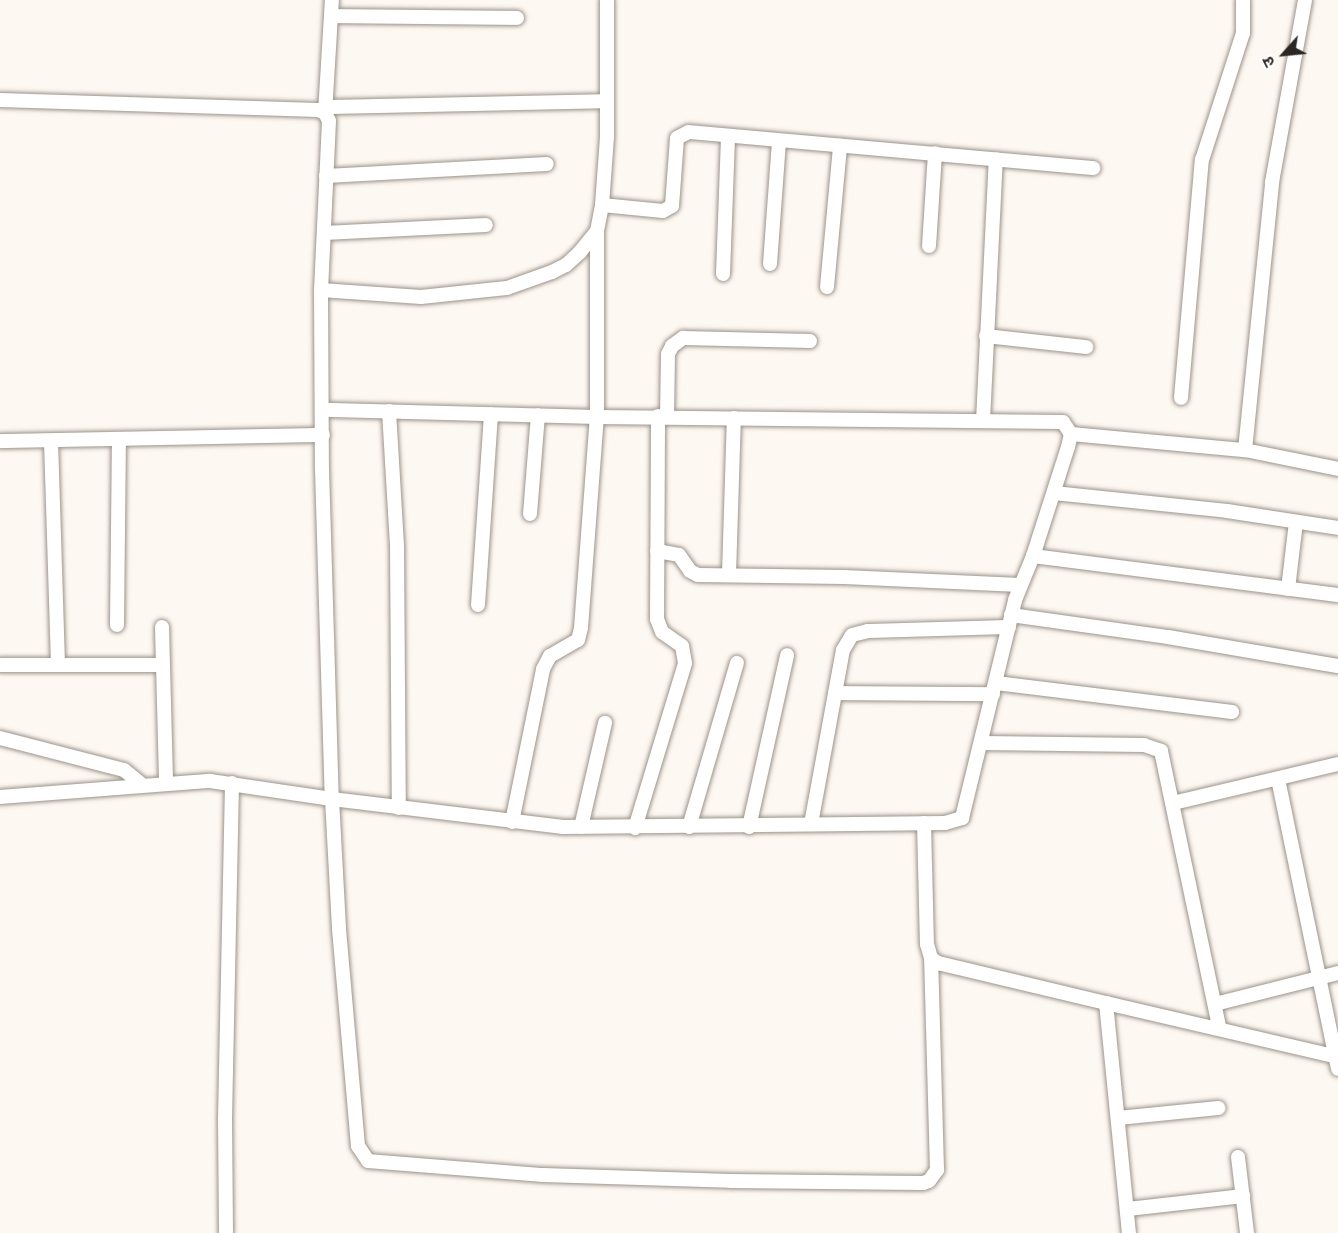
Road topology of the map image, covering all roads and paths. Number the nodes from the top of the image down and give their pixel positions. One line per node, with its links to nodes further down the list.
1 (332, 0): 5 (street)
2 (607, 0): 8 (street)
3 (1243, 0): 30 (street)
4 (1305, 0): 44 (street)
5 (331, 16): 6 (street); 9 (street)
6 (518, 18)
7 (0, 100): 9 (street)
8 (607, 101): 9 (street); 18 (street)
9 (326, 110): 17 (street)
10 (728, 136): 11 (street); 18 (street); 24 (street)
11 (779, 141): 12 (street); 23 (street)
12 (840, 146): 13 (street); 25 (street)
13 (935, 153): 14 (street); 22 (street)
14 (996, 159): 16 (street); 27 (street)
15 (547, 164): 17 (street)
16 (1093, 168)
17 (326, 176): 21 (street)
18 (602, 205): 20 (street)
19 (486, 225): 21 (street)
20 (597, 231): 26 (street); 36 (street)
21 (324, 233): 26 (street)
22 (929, 246)
23 (770, 264)
24 (723, 274)
25 (827, 287)
26 (321, 290): 31 (street)
27 (986, 336): 29 (street); 38 (street)
28 (810, 340): 35 (street)
29 (1086, 346)
30 (1181, 398)
31 (323, 410): 32 (street); 40 (street)
32 (389, 411): 33 (street); 80 (street)
33 (491, 414): 34 (street); 56 (street)
34 (538, 415): 36 (street); 47 (street)
35 (663, 416): 36 (street); 37 (street); 50 (street)
36 (597, 417): 81 (street)
37 (734, 418): 38 (street); 52 (street)
38 (982, 421): 39 (street)
39 (1071, 434): 44 (street); 46 (street)
40 (323, 435): 41 (street); 78 (street)
41 (119, 440): 43 (street); 58 (street)
42 (0, 441): 43 (street)
43 (51, 441): 63 (street)
44 (1245, 450): 45 (street)
45 (1338, 469)
46 (1054, 493): 48 (street); 51 (street)
47 (530, 514)
48 (1296, 522): 49 (street); 54 (street)
49 (1338, 528)
50 (657, 551): 52 (street); 87 (street)
51 (1033, 556): 53 (street); 54 (street)
52 (729, 574): 53 (street)
53 (1020, 585): 57 (street)
54 (1288, 589): 55 (street)
55 (1338, 595)
56 (478, 604)
57 (1010, 621): 65 (street); 66 (street); 67 (street)
58 (117, 625)
59 (162, 627): 64 (street)
60 (787, 656): 86 (street)
61 (737, 663): 85 (street)
62 (0, 665): 63 (street)
63 (58, 665): 64 (street)
64 (163, 665): 74 (street)
65 (1338, 666)
66 (995, 688): 67 (street); 68 (street); 71 (street)
67 (835, 693): 83 (street)
68 (1232, 712)
69 (605, 723): 84 (street)
70 (0, 738): 76 (street)
71 (982, 743): 79 (street); 82 (street)
72 (1338, 764): 73 (street)
73 (1278, 779): 79 (street); 90 (street)
74 (166, 783): 75 (street); 76 (street)
75 (232, 783): 78 (street); 100 (street)
76 (141, 784): 77 (street)
77 (0, 797)
78 (333, 799): 80 (street); 88 (street)
79 (1173, 803): 92 (street)
80 (399, 808): 81 (street)
81 (512, 822): 84 (street)
82 (924, 823): 83 (street); 88 (street)
83 (811, 824): 86 (street)
84 (581, 827): 87 (street)
85 (689, 827): 86 (street); 87 (street)
86 (749, 827)
87 (635, 828)
88 (931, 958): 91 (street)
89 (1338, 973): 90 (street)
90 (1318, 977): 92 (street); 94 (street)
91 (1106, 1003): 93 (street); 96 (street)
92 (1215, 1004): 93 (street)
93 (1219, 1027): 94 (street)
94 (1337, 1061)
95 (1219, 1108): 96 (street)
96 (1118, 1118): 99 (street)
97 (1238, 1157): 98 (street)
98 (1243, 1196): 99 (street); 102 (street)
99 (1128, 1209): 101 (street)
100 (226, 1233)
101 (1129, 1233)
102 (1247, 1233)

